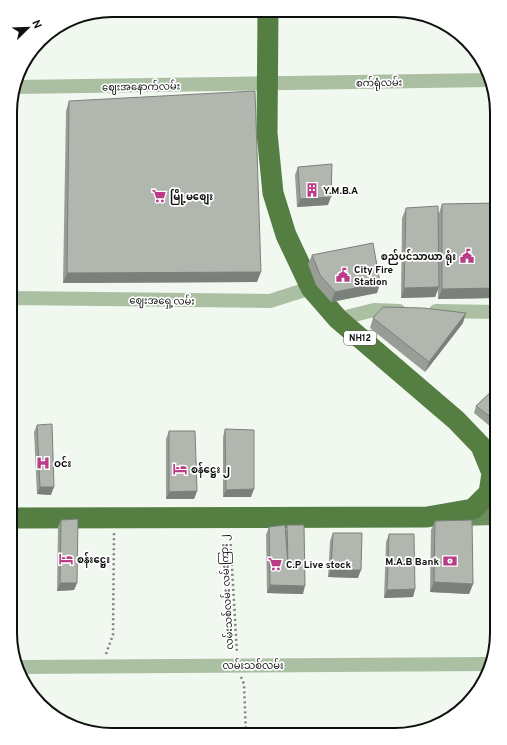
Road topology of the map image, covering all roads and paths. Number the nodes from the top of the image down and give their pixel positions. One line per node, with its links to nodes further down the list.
1 (268, 17): 3 (highway, NH12)
2 (485, 80): 3 (street, စက်ရုံလမ်း)
3 (268, 84): 4 (street, ဈေးအနောက်လမ်း); 5 (highway, NH12)
4 (21, 87)
5 (310, 288): 6 (street, ဈေးအရှေ့လမ်း); 8 (highway, NH12)
6 (17, 298)
7 (490, 312): 8 (street)
8 (338, 320): 9 (highway, NH12)
9 (481, 446): 10 (main road); 11 (highway, NH12)
10 (490, 453)
11 (490, 468)
12 (490, 486): 14 (highway, NH12)
13 (490, 516): 14 (main road)
14 (427, 517): 17 (highway, NH12)
15 (17, 518): 16 (highway, NH12)
16 (114, 518): 17 (highway, NH12); 21 (path)
17 (229, 518): 19 (path, လမ်းသစ်လမ်း လမ်းကြား ၂)
18 (485, 664): 19 (street, လမ်းသစ်လမ်း)
19 (238, 666): 21 (street, လမ်းသစ်လမ်း); 22 (path, လမ်းသစ်လမ်း လမ်းကြား ၂)
20 (23, 667): 21 (street, လမ်းသစ်လမ်း)
21 (104, 667)
22 (246, 728)

